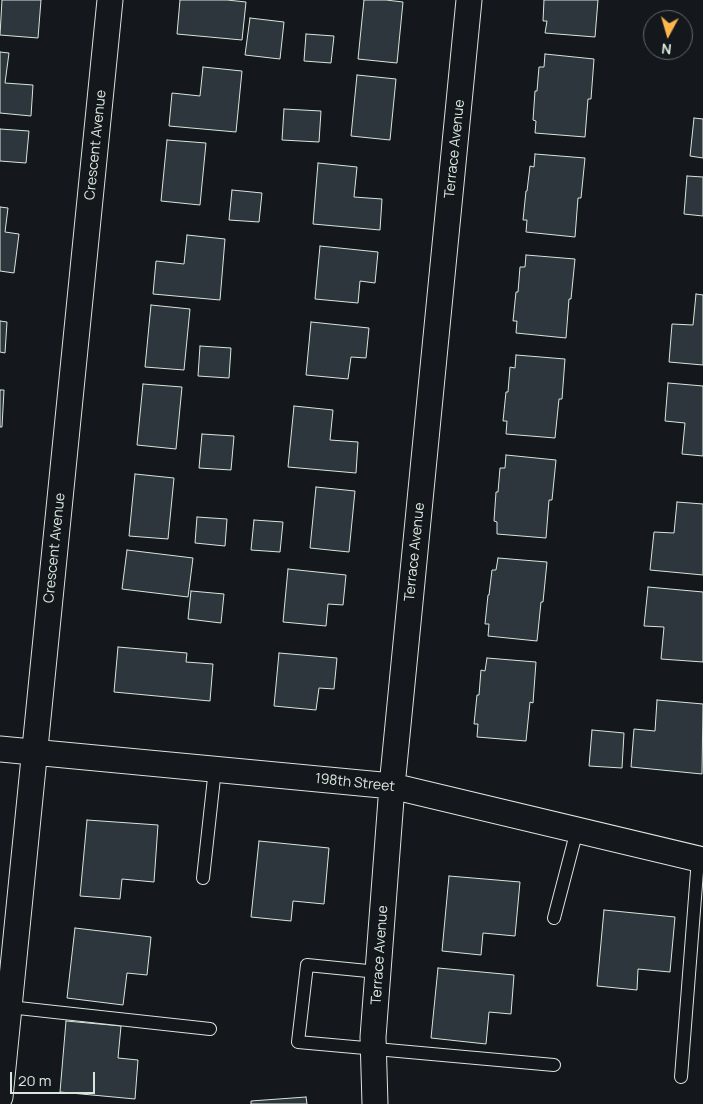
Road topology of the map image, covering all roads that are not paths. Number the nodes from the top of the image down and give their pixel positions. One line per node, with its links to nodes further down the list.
1 (110, 0): 4 (street, Crescent Avenue)
2 (469, 0): 6 (street, Terrace Avenue)
3 (0, 749): 4 (street, 198th Street)
4 (35, 753): 5 (street, 198th Street); 12 (street, Crescent Avenue)
5 (215, 769): 6 (street, 198th Street); 9 (lane)
6 (392, 786): 7 (street, 198th Street); 11 (street, Terrace Avenue)
7 (577, 830): 8 (street, 198th Street); 10 (lane)
8 (701, 860): 16 (lane)
9 (204, 878)
10 (554, 918)
11 (378, 972): 14 (street, Terrace Avenue); 14 (lane)
12 (9, 1007): 13 (lane); 17 (street, Crescent Avenue)
13 (210, 1029)
14 (374, 1048): 15 (lane); 18 (street, Terrace Avenue)
15 (554, 1065)
16 (682, 1077)
17 (0, 1097)
18 (375, 1104)

